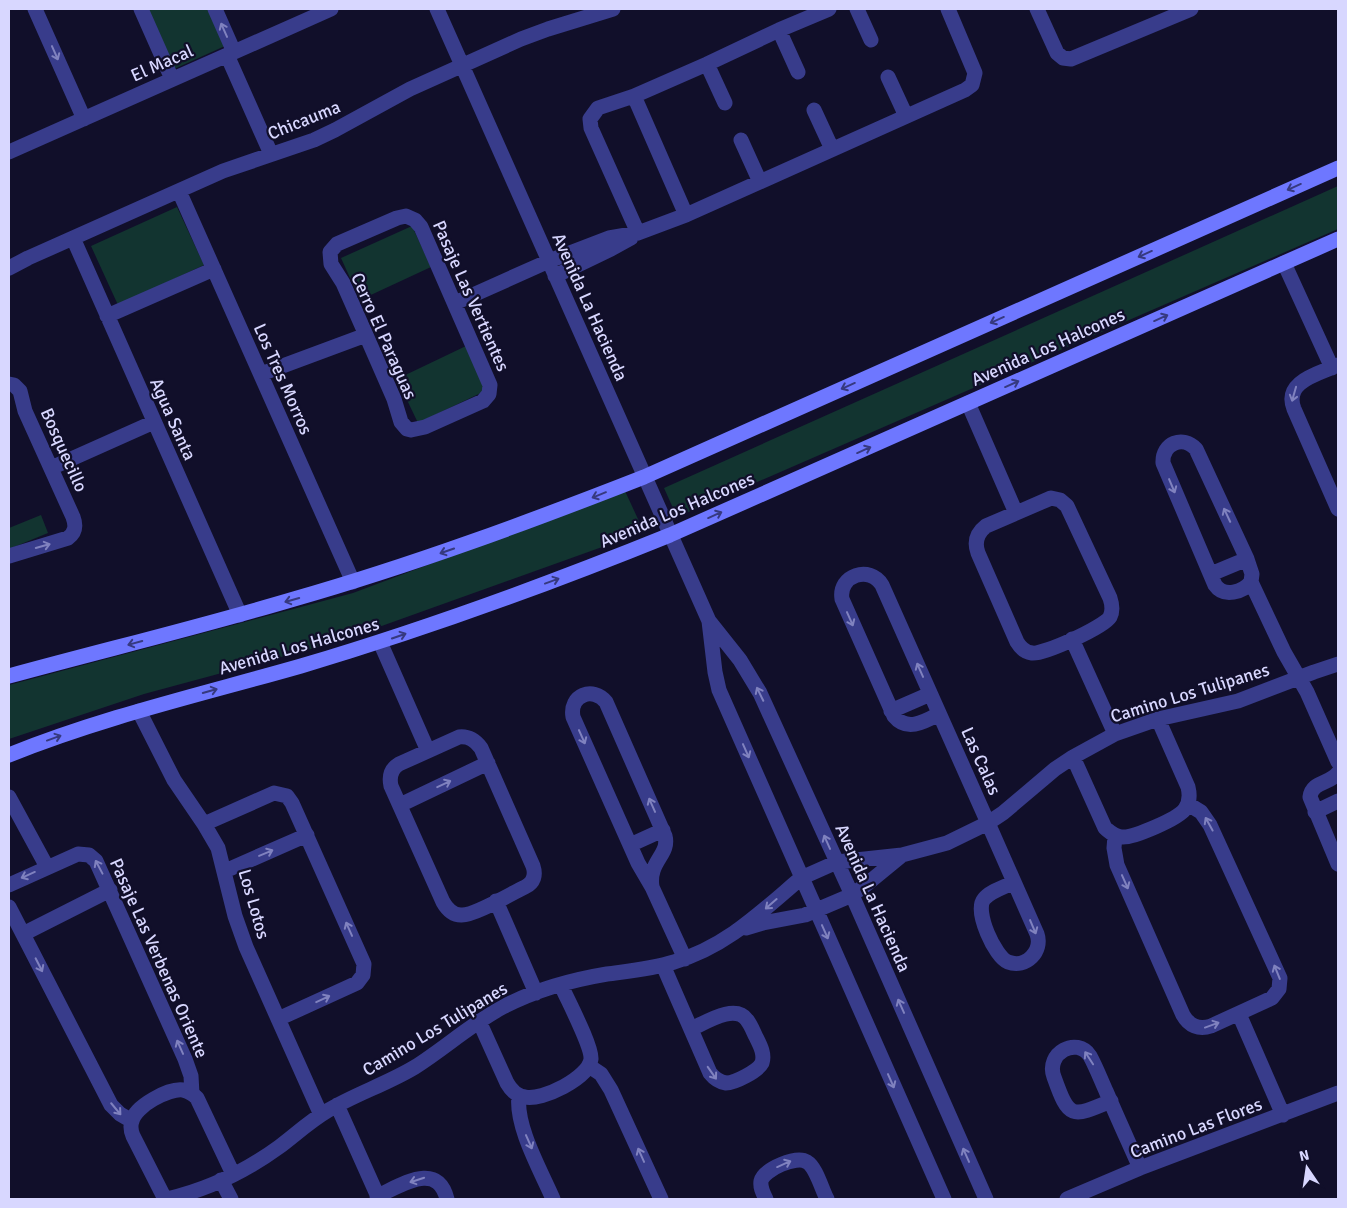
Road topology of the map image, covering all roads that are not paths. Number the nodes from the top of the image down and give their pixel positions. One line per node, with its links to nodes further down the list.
1 (35, 9): 24 (street, one-way to 24)
2 (141, 9): 19 (street)
3 (215, 9): 14 (street, one-way to 3)
4 (437, 9): 16 (street, Avenida La Hacienda)
5 (613, 9): 16 (street, Chicauma)
6 (829, 9): 12 (street)
7 (858, 9): 13 (street)
8 (948, 9): 23 (street)
9 (1037, 9): 10 (street)
10 (1190, 9)
11 (325, 10): 14 (street, El Macal)
12 (779, 30): 15 (street); 17 (street)
13 (872, 40)
14 (231, 53): 19 (street, El Macal); 28 (street)
15 (707, 64): 20 (street); 21 (street)
16 (462, 65): 28 (street, Chicauma); 37 (street, Avenida La Hacienda)
17 (798, 72)
18 (888, 77): 23 (street)
19 (172, 80): 24 (street, El Macal)
20 (634, 96): 32 (street); 33 (street)
21 (725, 103)
22 (814, 110): 26 (street)
23 (906, 116): 26 (street)
24 (84, 119): 27 (street, El Macal)
25 (742, 140): 30 (street)
26 (832, 149): 30 (street)
27 (9, 152)
28 (271, 154): 31 (street, Chicauma)
29 (1338, 168): 52 (street, one-way to 52)
30 (760, 182): 32 (street)
31 (179, 191): 34 (street, Chicauma); 40 (street, Los Tres Morros)
32 (686, 215): 33 (street)
33 (638, 233): 37 (street); 41 (street)
34 (72, 238): 39 (street, Chicauma); 43 (street, Agua Santa)
35 (1338, 239): 38 (street, Avenida Los Halcones)
36 (330, 252): 42 (street, Pasaje Las Vertientes); 44 (street, Cerro El Paraguas)
37 (549, 261): 41 (street, Avenida La Hacienda); 42 (street)
38 (1284, 263): 45 (street); 48 (street, Avenida Los Halcones, one-way to 38)
39 (9, 268)
40 (214, 269): 43 (street); 46 (street, Los Tres Morros)
41 (555, 276): 52 (street, Avenida La Hacienda)
42 (455, 303): 50 (street, Pasaje Las Vertientes)
43 (107, 316): 49 (street, Agua Santa)
44 (366, 334): 46 (street); 50 (street, Cerro El Paraguas)
45 (1335, 366): 53 (street, one-way to 53)
46 (261, 374): 59 (street, Los Tres Morros)
47 (11, 384): 51 (street, Bosquecillo)
48 (968, 404): 54 (street); 55 (street, Avenida Los Halcones, one-way to 48)
49 (154, 422): 51 (street); 61 (street, Agua Santa)
50 (411, 430)
51 (51, 468): 56 (street, Bosquecillo, one-way to 51)
52 (644, 477): 55 (street, Avenida La Hacienda); 59 (street, one-way to 59)
53 (1338, 509)
54 (1016, 513): 63 (street); 63 (street)
55 (670, 535): 62 (street, Avenida La Hacienda); 64 (street, Avenida Los Halcones, one-way to 55)
56 (9, 556)
57 (1248, 559): 58 (street); 58 (street, one-way to 58); 60 (street)
58 (1210, 574): 60 (street)
59 (353, 582): 61 (street, one-way to 61)
60 (1251, 582): 67 (street)
61 (240, 615): 66 (street, one-way to 66)
62 (709, 621): 90 (street, Avenida La Hacienda, one-way to 62); 97 (street, Avenida La Hacienda, one-way to 97)
63 (1072, 639): 73 (street)
64 (380, 642): 69 (street, Avenida Los Halcones, one-way to 64); 74 (street)
65 (1338, 664): 67 (street, Camino Los Tulipanes)
66 (9, 676)
67 (1299, 678): 72 (street, Camino Los Tulipanes); 78 (street)
68 (930, 694): 70 (street); 70 (street, Las Calas, one-way to 70); 71 (street, Las Calas)
69 (140, 711): 75 (street, Avenida Los Halcones, one-way to 69); 85 (street, Los Lotos)
70 (891, 711): 71 (street)
71 (939, 714): 84 (street, Las Calas)
72 (1158, 719): 73 (street, Camino Los Tulipanes); 81 (street)
73 (1115, 734): 76 (street, Camino Los Tulipanes)
74 (428, 751): 77 (street); 82 (street)
75 (9, 756)
76 (1073, 757): 84 (street, Camino Los Tulipanes); 88 (street)
77 (488, 763): 82 (street, one-way to 77); 103 (street)
78 (1338, 773): 83 (street)
79 (9, 797): 95 (street)
80 (1338, 801): 83 (street)
81 (1188, 804): 88 (street); 112 (street, one-way to 81)
82 (400, 805): 103 (street)
83 (1315, 812): 94 (street)
84 (988, 823): 93 (street, Camino Los Tulipanes); 98 (street, Las Calas)
85 (204, 824): 87 (street); 96 (street, Los Lotos)
86 (663, 830): 89 (street); 89 (street, one-way to 89); 92 (street)
87 (307, 835): 96 (street, one-way to 87); 113 (street, one-way to 87)
88 (1115, 836): 112 (street, one-way to 112)
89 (630, 845): 91 (street)
90 (837, 862): 93 (street, Camino Los Tulipanes); 97 (street, Camino Los Tulipanes); 102 (street, Avenida La Hacienda)
91 (638, 863): 92 (street); 100 (street)
92 (654, 864): 100 (street)
93 (880, 864): 102 (street, Camino Los Tulipanes)
94 (1338, 864)
95 (47, 867): 99 (street, one-way to 99); 101 (street, Pasaje Las Verbenas Oriente, one-way to 95)
96 (225, 871): 113 (street, Los Lotos)
97 (801, 878): 105 (street, Avenida La Hacienda); 106 (street, Camino Los Tulipanes, one-way to 106)
98 (1014, 882): 98 (street, Las Calas, one-way to 98)
99 (9, 884)
100 (652, 887): 108 (street)
101 (110, 890): 107 (street); 118 (street, Pasaje Las Verbenas Oriente, one-way to 101)
102 (852, 895): 105 (street, Camino Los Tulipanes); 136 (street, Avenida La Hacienda, one-way to 102)
103 (496, 901): 111 (street)
104 (9, 907): 107 (street)
105 (816, 911): 106 (street, Camino Los Tulipanes); 135 (street, Avenida La Hacienda, one-way to 135)
106 (740, 930): 108 (street, Camino Los Tulipanes)
107 (23, 934): 124 (street, one-way to 124)
108 (685, 959): 109 (street, Camino Los Tulipanes)
109 (663, 965): 110 (street, Camino Los Tulipanes); 115 (street)
110 (560, 985): 111 (street, Camino Los Tulipanes); 116 (street)
111 (536, 993): 114 (street, Camino Los Tulipanes)
112 (1239, 1014): 123 (street)
113 (278, 1019): 122 (street, Los Lotos)
114 (479, 1021): 119 (street); 121 (street, Camino Los Tulipanes)
115 (691, 1030): 115 (street, one-way to 115)
116 (589, 1066): 119 (street); 132 (street, one-way to 116)
117 (1338, 1093): 123 (street, Camino Las Flores)
118 (192, 1094): 124 (street); 126 (street)
119 (519, 1096): 131 (street, one-way to 131)
120 (1110, 1101): 120 (street, one-way to 120); 125 (street)
121 (337, 1105): 122 (street, Camino Los Tulipanes); 127 (street)
122 (322, 1115): 126 (street, Camino Los Tulipanes)
123 (1283, 1115): 125 (street, Camino Las Flores)
124 (132, 1121): 128 (street)
125 (1140, 1168): 137 (street, Camino Las Flores)
126 (227, 1177): 128 (street, Camino Los Tulipanes); 129 (street)
127 (378, 1198): 130 (street, one-way to 127)
128 (166, 1199)
129 (231, 1199)
130 (447, 1199)
131 (554, 1199)
132 (661, 1199)
133 (766, 1199): 134 (street, one-way to 134)
134 (826, 1199)
135 (944, 1199)
136 (986, 1199)
137 (1067, 1199)

